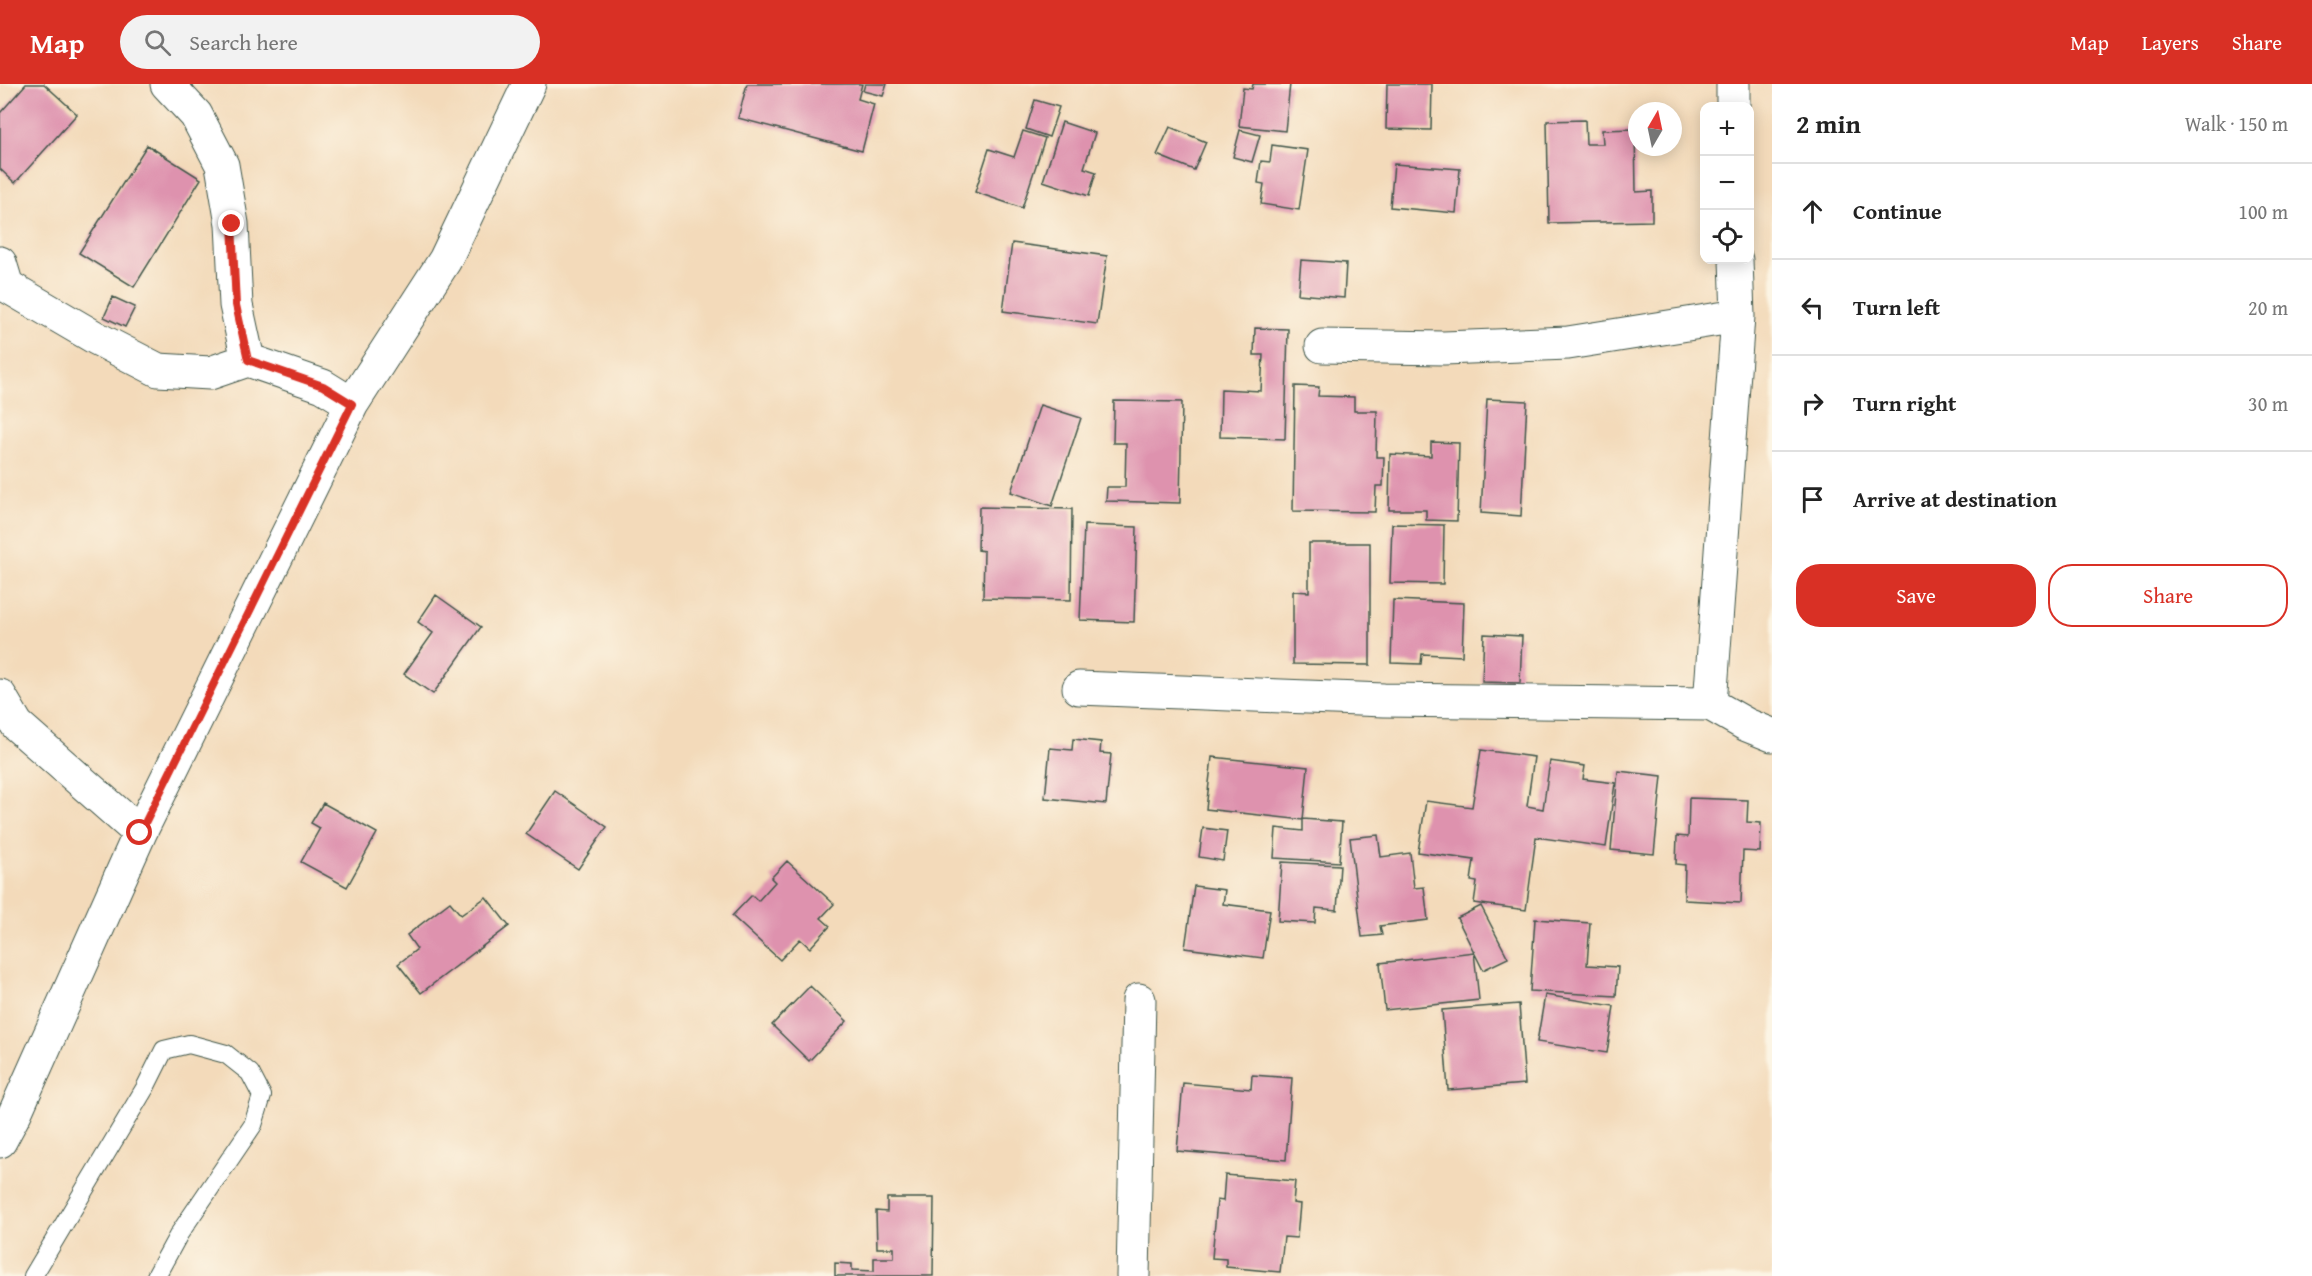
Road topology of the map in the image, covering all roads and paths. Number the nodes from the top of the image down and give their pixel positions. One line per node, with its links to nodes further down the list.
1 (167, 84): 9 (street)
2 (529, 84): 10 (street)
3 (1733, 84): 4 (street)
4 (1733, 102)
5 (1736, 264): 7 (street)
6 (2, 279): 9 (street)
7 (1738, 316): 8 (street); 13 (street)
8 (1322, 346)
9 (248, 360): 10 (street)
10 (352, 404): 15 (street)
11 (1078, 688): 13 (street)
12 (0, 696): 15 (street)
13 (1710, 704): 14 (street)
14 (1772, 735)
15 (140, 833): 17 (street)
16 (1140, 1000): 20 (street)
17 (0, 1141)
18 (33, 1276): 19 (lane)
19 (156, 1276)
20 (1133, 1276)

